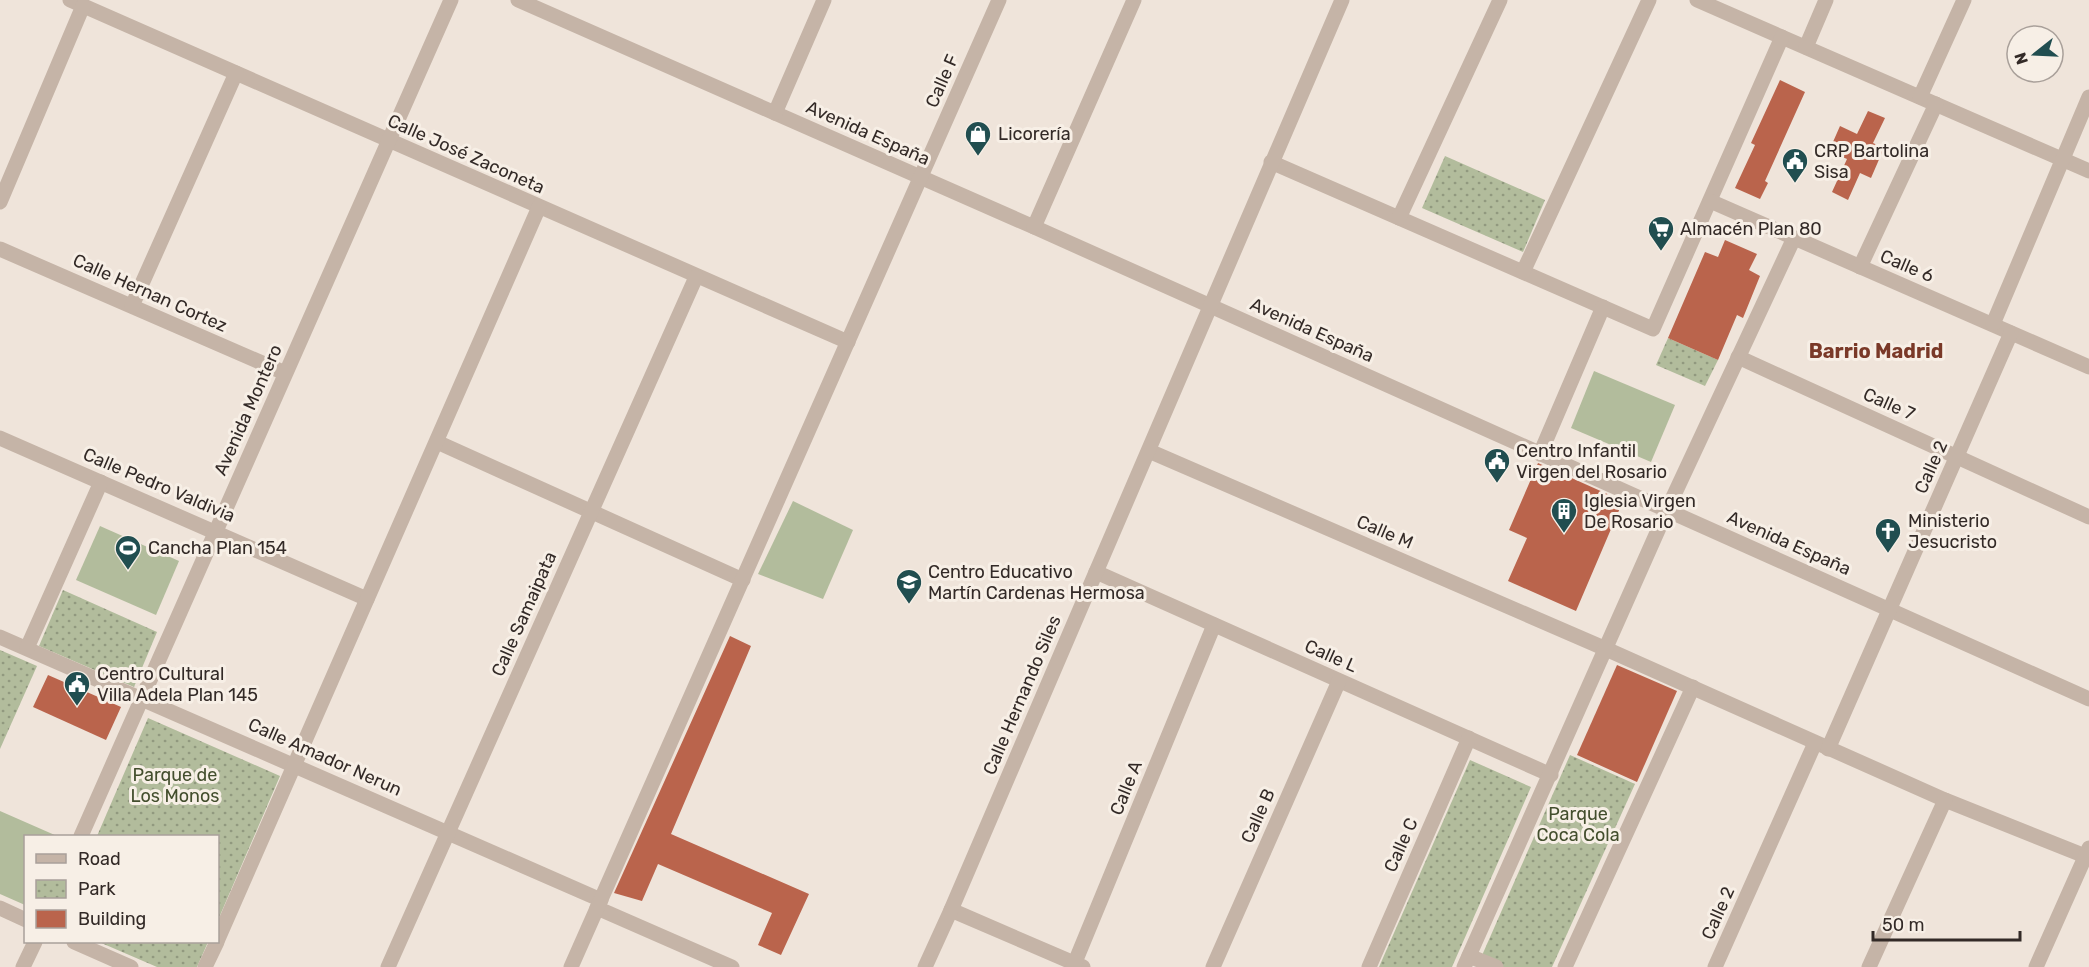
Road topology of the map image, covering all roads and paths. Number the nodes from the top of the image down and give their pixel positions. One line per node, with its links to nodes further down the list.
1 (451, 0): 21 (street, Avenida Montero)
2 (518, 0): 13 (street, Avenida España)
3 (824, 0): 20 (street)
4 (999, 0): 25 (street, Calle F)
5 (1134, 0): 30 (street)
6 (1342, 0): 23 (street, Calle Hernando Siles)
7 (1500, 0): 29 (street)
8 (1649, 0): 34 (street)
9 (1697, 0): 14 (street)
10 (1826, 0): 15 (street)
11 (1964, 0): 17 (street)
12 (76, 3): 16 (street, Calle José Zaconeta); 27 (street)
13 (546, 6): 20 (street, Avenida España)
14 (1782, 37): 15 (street); 26 (street)
15 (1806, 47): 17 (street)
16 (236, 73): 21 (street, Calle José Zaconeta); 37 (street)
17 (1920, 97): 19 (street)
18 (2089, 97): 22 (street)
19 (1936, 104): 22 (street); 33 (street)
20 (775, 113): 25 (street, Avenida España)
21 (389, 141): 28 (street, Calle José Zaconeta); 44 (street, Avenida Montero)
22 (2063, 159): 24 (street); 39 (street)
23 (1271, 162): 29 (street); 36 (street, Calle Hernando Siles)
24 (2089, 171)
25 (920, 178): 30 (street, Avenida España); 41 (street, Calle F)
26 (1710, 201): 31 (street, Calle 6); 38 (street)
27 (0, 202)
28 (539, 207): 35 (street, Calle José Zaconeta); 46 (street)
29 (1399, 218): 34 (street)
30 (1034, 227): 36 (street, Avenida España)
31 (1794, 238): 33 (street, Calle 6); 42 (street)
32 (0, 249): 37 (street, Calle Hernan Cortez)
33 (1860, 267): 39 (street, Calle 6)
34 (1524, 272): 38 (street)
35 (696, 277): 41 (street, Calle José Zaconeta); 52 (street, Calle Samaipata)
36 (1208, 305): 47 (street, Calle Hernando Siles); 48 (street, Avenida España)
37 (132, 306): 44 (street, Calle Hernan Cortez)
38 (1603, 307): 48 (street)
39 (1993, 324): 40 (street, Calle 6)
40 (2011, 333): 43 (street, Calle 6); 49 (street, Calle 2)
41 (848, 342): 56 (street, Calle F)
42 (1738, 357): 49 (street, Calle 7); 51 (street)
43 (2089, 367)
44 (285, 373): 54 (street, Avenida Montero)
45 (0, 438): 50 (street, Calle Pedro Valdivia)
46 (437, 442): 52 (street); 57 (street)
47 (1149, 451): 55 (street, Calle Hernando Siles); 62 (street, Calle M)
48 (1540, 453): 51 (street, Avenida España)
49 (1957, 456): 53 (street, Calle 7); 58 (street, Calle 2)
50 (101, 482): 54 (street, Calle Pedro Valdivia); 61 (street)
51 (1667, 510): 58 (street, Avenida España); 62 (street)
52 (591, 512): 56 (street); 72 (street, Calle Samaipata)
53 (2089, 518)
54 (216, 531): 57 (street, Calle Pedro Valdivia); 65 (street, Avenida Montero)
55 (1096, 572): 59 (street, Calle L); 77 (street, Calle Hernando Siles)
56 (742, 580): 75 (street, Calle F)
57 (367, 598): 69 (street)
58 (1890, 610): 66 (street, Avenida España); 68 (street, Calle 2)
59 (1214, 625): 63 (street, Calle L); 84 (street, Calle A)
60 (0, 637): 61 (street, Calle Amador Nerun)
61 (27, 648): 65 (street, Calle Amador Nerun)
62 (1606, 649): 64 (street, Calle M); 70 (street)
63 (1339, 681): 67 (street, Calle L); 92 (street, Calle B)
64 (1693, 687): 68 (street, Calle M); 95 (street)
65 (142, 699): 69 (street, Calle Amador Nerun); 73 (street, Avenida Montero)
66 (2089, 699)
67 (1469, 738): 70 (street, Calle L); 93 (street, Calle C)
68 (1821, 746): 71 (street, Calle M); 96 (street, Calle 2)
69 (294, 765): 72 (street, Calle Amador Nerun); 79 (street)
70 (1551, 775): 83 (street)
71 (1945, 800): 74 (street, Calle M); 97 (street)
72 (448, 833): 75 (street, Calle Amador Nerun); 88 (street, Calle Samaipata)
73 (82, 835)
74 (2087, 852): 98 (street)
75 (599, 904): 89 (street, Calle F); 90 (street, Calle Amador Nerun)
76 (0, 908): 78 (street)
77 (951, 910): 84 (street); 91 (street, Calle Hernando Siles)
78 (24, 919)
79 (219, 935)
80 (34, 943): 85 (street)
81 (76, 943): 86 (street)
82 (216, 943): 87 (street)
83 (1467, 962): 94 (street)
84 (1077, 966)
85 (23, 967)
86 (131, 967)
87 (205, 967)
88 (388, 967)
89 (571, 967)
90 (732, 967)
91 (925, 967)
92 (1213, 967)
93 (1369, 967)
94 (1496, 967)
95 (1565, 967)
96 (1715, 967)
97 (1869, 967)
98 (2036, 967)

